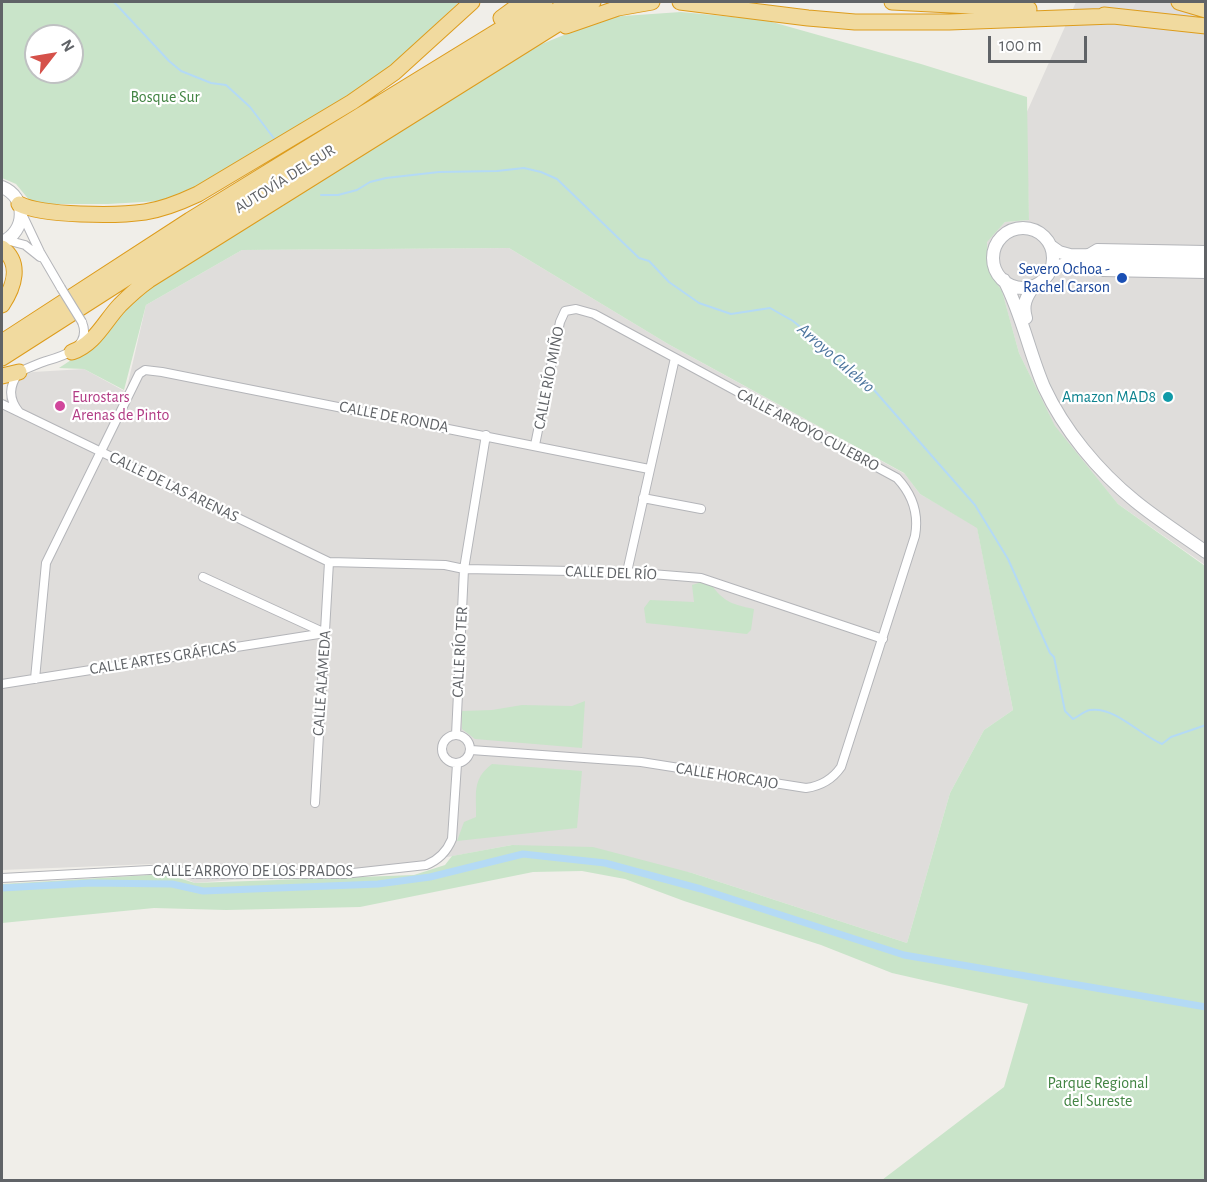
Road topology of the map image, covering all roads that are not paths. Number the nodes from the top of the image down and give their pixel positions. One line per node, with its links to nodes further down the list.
1 (472, 2): 17 (highway)
2 (523, 2): 14 (highway)
3 (544, 2): 14 (highway, AUTOVÍA DEL SUR)
4 (570, 2): 27 (highway, AUTOVÍA DEL SUR)
5 (593, 2): 13 (highway)
6 (652, 2): 13 (highway)
7 (680, 2): 11 (highway)
8 (892, 2): 11 (highway)
9 (1179, 2): 10 (highway)
10 (1206, 10)
11 (1114, 16): 12 (highway)
12 (1206, 26)
13 (525, 44): 16 (highway)
14 (266, 174): 34 (highway, AUTOVÍA DEL SUR)
15 (2, 187): 17 (street)
16 (283, 196): 27 (highway); 33 (highway)
17 (20, 208): 18 (street); 23 (street)
18 (3, 244): 23 (street); 30 (highway)
19 (1052, 247): 22 (street); 25 (street); 28 (street)
20 (1206, 250): 22 (street)
21 (1206, 257): 22 (street)
22 (1083, 259): 24 (street); 25 (street); 26 (street)
23 (46, 264): 32 (street, bridge)
24 (1206, 266)
25 (1051, 270): 29 (street)
26 (1206, 274)
27 (129, 277): 36 (highway, AUTOVÍA DEL SUR)
28 (1004, 280): 29 (street); 50 (street)
29 (1034, 286): 49 (street)
30 (2, 305)
31 (565, 311): 37 (street, CALLE ARROYO CULEBRO); 44 (street, CALLE RÍO MIÑO)
32 (82, 322): 33 (highway); 35 (street)
33 (105, 322): 35 (highway)
34 (2, 342)
35 (72, 352): 38 (street)
36 (2, 358)
37 (675, 358): 46 (street); 56 (street, CALLE ARROYO CULEBRO)
38 (47, 361): 39 (street); 39 (street)
39 (7, 375): 40 (street)
40 (10, 397): 41 (street); 42 (street)
41 (2, 404): 42 (street, CALLE DE LAS ARENAS)
42 (19, 413): 45 (street, CALLE DE LAS ARENAS)
43 (486, 435): 44 (street, CALLE DE RONDA); 45 (street, CALLE DE RONDA); 52 (street, CALLE RÍO TER)
44 (536, 445): 46 (street, CALLE DE RONDA)
45 (100, 451): 51 (street, CALLE DE LAS ARENAS); 57 (street)
46 (649, 469): 47 (street)
47 (643, 498): 48 (street); 53 (street)
48 (701, 509)
49 (1206, 542)
50 (1206, 552)
51 (329, 562): 52 (street, CALLE DEL RÍO); 55 (street, CALLE ALAMEDA)
52 (464, 569): 53 (street, CALLE DEL RÍO); 59 (street, CALLE RÍO TER)
53 (627, 572): 56 (street, CALLE DEL RÍO)
54 (203, 577): 55 (street)
55 (325, 633): 57 (street, CALLE ARTES GRÁFICAS); 62 (street, CALLE ALAMEDA)
56 (883, 639): 60 (street, CALLE HORCAJO)
57 (35, 678): 58 (street, CALLE ARTES GRÁFICAS)
58 (2, 684)
59 (456, 735): 60 (street); 61 (street)
60 (471, 750): 61 (street)
61 (457, 764): 63 (street, CALLE ARROYO DE LOS PRADOS)
62 (315, 803)
63 (2, 878)

